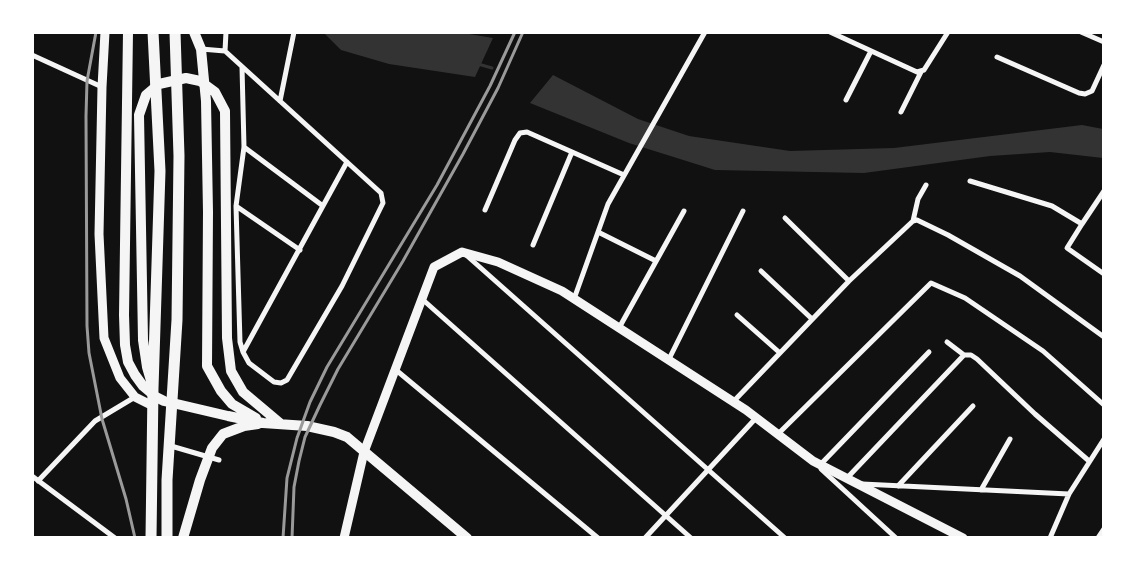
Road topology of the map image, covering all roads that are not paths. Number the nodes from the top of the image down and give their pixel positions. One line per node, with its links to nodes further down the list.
1 (105, 32): 21 (street)
2 (128, 32): 68 (main road)
3 (153, 32): 61 (highway)
4 (175, 32): 73 (highway)
5 (194, 32): 13 (main road)
6 (226, 32): 14 (street)
7 (294, 32): 23 (street)
8 (705, 32): 28 (street)
9 (830, 32): 15 (street)
10 (1081, 32): 12 (street)
11 (948, 33): 20 (street)
12 (1104, 42)
13 (201, 49): 14 (street); 68 (main road)
14 (225, 51): 19 (street)
15 (871, 52): 20 (street); 22 (street)
16 (32, 55): 21 (street)
17 (997, 56): 18 (street)
18 (1104, 65)
19 (242, 67): 23 (street); 25 (street)
20 (921, 72): 24 (street)
21 (102, 87): 62 (street)
22 (846, 100)
23 (280, 101): 27 (street)
24 (901, 112)
25 (244, 147): 32 (street); 33 (street)
26 (572, 152): 28 (street); 34 (street); 41 (street)
27 (347, 162): 33 (street); 55 (street)
28 (624, 175): 40 (street)
29 (970, 180): 39 (street)
30 (926, 185): 38 (street)
31 (1104, 191): 39 (street)
32 (236, 206): 42 (street); 55 (street)
33 (323, 206): 42 (street)
34 (485, 210)
35 (684, 210): 44 (street)
36 (743, 211): 59 (street)
37 (785, 218): 47 (street)
38 (912, 221): 47 (street); 53 (street)
39 (1082, 224): 46 (street)
40 (598, 232): 44 (street); 49 (street)
41 (533, 245)
42 (300, 250): 55 (street)
43 (462, 252): 48 (street); 49 (street); 78 (street)
44 (656, 261): 52 (street)
45 (761, 271): 51 (street)
46 (1104, 274)
47 (849, 281): 51 (street)
48 (422, 299): 60 (street); 88 (street)
49 (574, 299): 52 (street)
50 (737, 315): 57 (street)
51 (812, 319): 57 (street)
52 (619, 328): 59 (street)
53 (1104, 337)
54 (947, 342): 58 (street)
55 (243, 352)
56 (929, 352): 77 (street)
57 (780, 353): 63 (street)
58 (964, 355): 76 (street); 80 (street)
59 (669, 359): 63 (street)
60 (396, 370): 74 (street); 96 (street)
61 (153, 388): 65 (highway); 69 (main road)
62 (135, 397): 65 (street); 81 (street)
63 (734, 402): 67 (street)
64 (1104, 405): 70 (street)
65 (153, 406): 82 (highway)
66 (973, 406): 85 (street)
67 (756, 418): 70 (street); 78 (street)
68 (263, 422): 69 (main road); 93 (main road)
69 (281, 424): 74 (main road)
70 (778, 434): 77 (street)
71 (1104, 438): 76 (street)
72 (1010, 439): 86 (street)
73 (171, 446): 75 (street); 83 (highway)
74 (364, 452): 94 (street); 95 (main road)
75 (219, 460)
76 (1089, 461): 87 (street)
77 (816, 463): 80 (street); 100 (street)
78 (707, 470): 88 (street); 99 (street)
79 (32, 476): 81 (street)
80 (846, 478): 84 (street)
81 (38, 480): 90 (street)
82 (152, 480): 83 (highway); 91 (highway)
83 (167, 480): 92 (highway)
84 (858, 484): 85 (street); 101 (street)
85 (898, 486): 86 (street)
86 (981, 490): 87 (street)
87 (1069, 494): 102 (street)
88 (665, 515): 97 (street); 98 (street)
89 (1104, 529): 103 (street)
90 (115, 538)
91 (151, 538)
92 (167, 538)
93 (183, 538)
94 (344, 538)
95 (467, 538)
96 (598, 538)
97 (645, 538)
98 (691, 538)
99 (785, 538)
100 (896, 538)
101 (963, 538)
102 (1050, 538)
103 (1098, 538)

